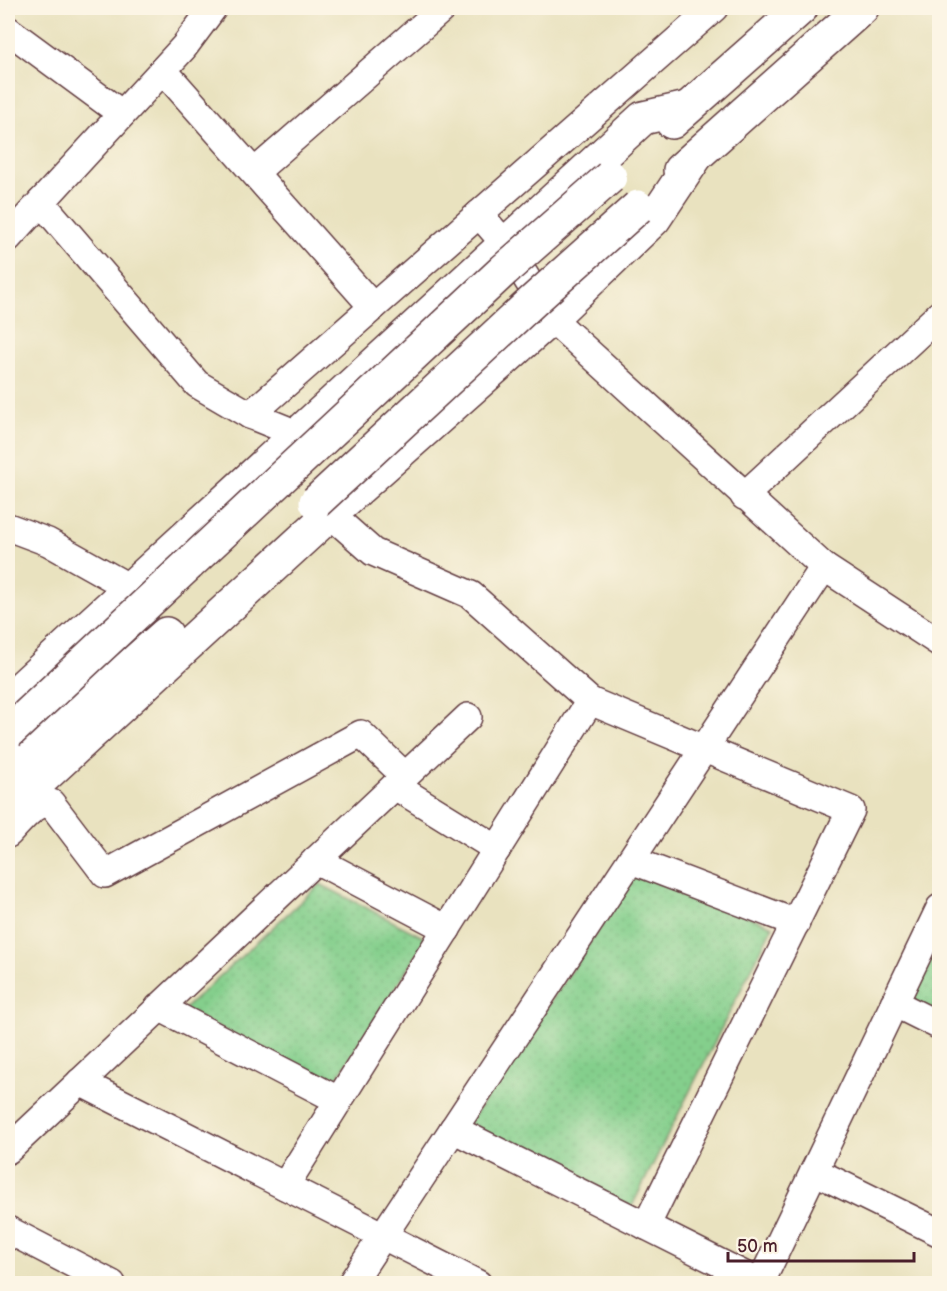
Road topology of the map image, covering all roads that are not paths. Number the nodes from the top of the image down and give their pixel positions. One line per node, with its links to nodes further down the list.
1 (213, 8): 7 (street)
2 (443, 8): 11 (street)
3 (714, 8): 13 (street)
4 (801, 8): 8 (street)
5 (862, 8): 10 (street)
6 (8, 30): 9 (street)
7 (163, 70): 9 (street); 11 (street)
8 (687, 108): 15 (street); 31 (street, bridge)
9 (122, 114): 12 (street)
10 (696, 156): 18 (street); 33 (street, bridge)
11 (255, 172): 16 (street)
12 (41, 202): 14 (street); 20 (street)
13 (479, 214): 15 (street); 16 (street)
14 (8, 238)
15 (506, 245): 18 (street); 21 (street)
16 (373, 307): 20 (street)
17 (939, 314): 19 (street)
18 (551, 318): 22 (street); 23 (street)
19 (930, 336): 22 (street)
20 (250, 415): 21 (street)
21 (297, 434): 26 (street)
22 (744, 496): 25 (street)
23 (330, 514): 29 (street); 35 (street)
24 (8, 527): 26 (street)
25 (824, 567): 27 (street); 32 (street)
26 (130, 588): 28 (street)
27 (939, 643)
28 (8, 700)
29 (590, 702): 32 (street); 37 (street)
30 (468, 717): 34 (street)
31 (8, 733)
32 (705, 748): 39 (street); 41 (street)
33 (8, 774)
34 (400, 781): 36 (street); 37 (street); 38 (street)
35 (8, 810)
36 (8, 834)
37 (497, 849): 42 (street)
38 (316, 860): 42 (street); 44 (street)
39 (631, 860): 41 (street); 48 (street)
40 (939, 908): 43 (street)
41 (795, 923): 52 (street)
42 (447, 929): 47 (street)
43 (894, 1003): 45 (street); 50 (street)
44 (159, 1007): 46 (street); 47 (street)
45 (939, 1026)
46 (80, 1082): 49 (street); 51 (street)
47 (338, 1100): 51 (street)
48 (453, 1129): 52 (street); 55 (street)
49 (8, 1150)
50 (814, 1171): 54 (street); 56 (street)
51 (285, 1186): 55 (street)
52 (646, 1226): 56 (street)
53 (8, 1230): 57 (street)
54 (939, 1233)
55 (382, 1235): 58 (street); 59 (street)
56 (760, 1283)
57 (112, 1284)
58 (351, 1284)
59 (478, 1284)

